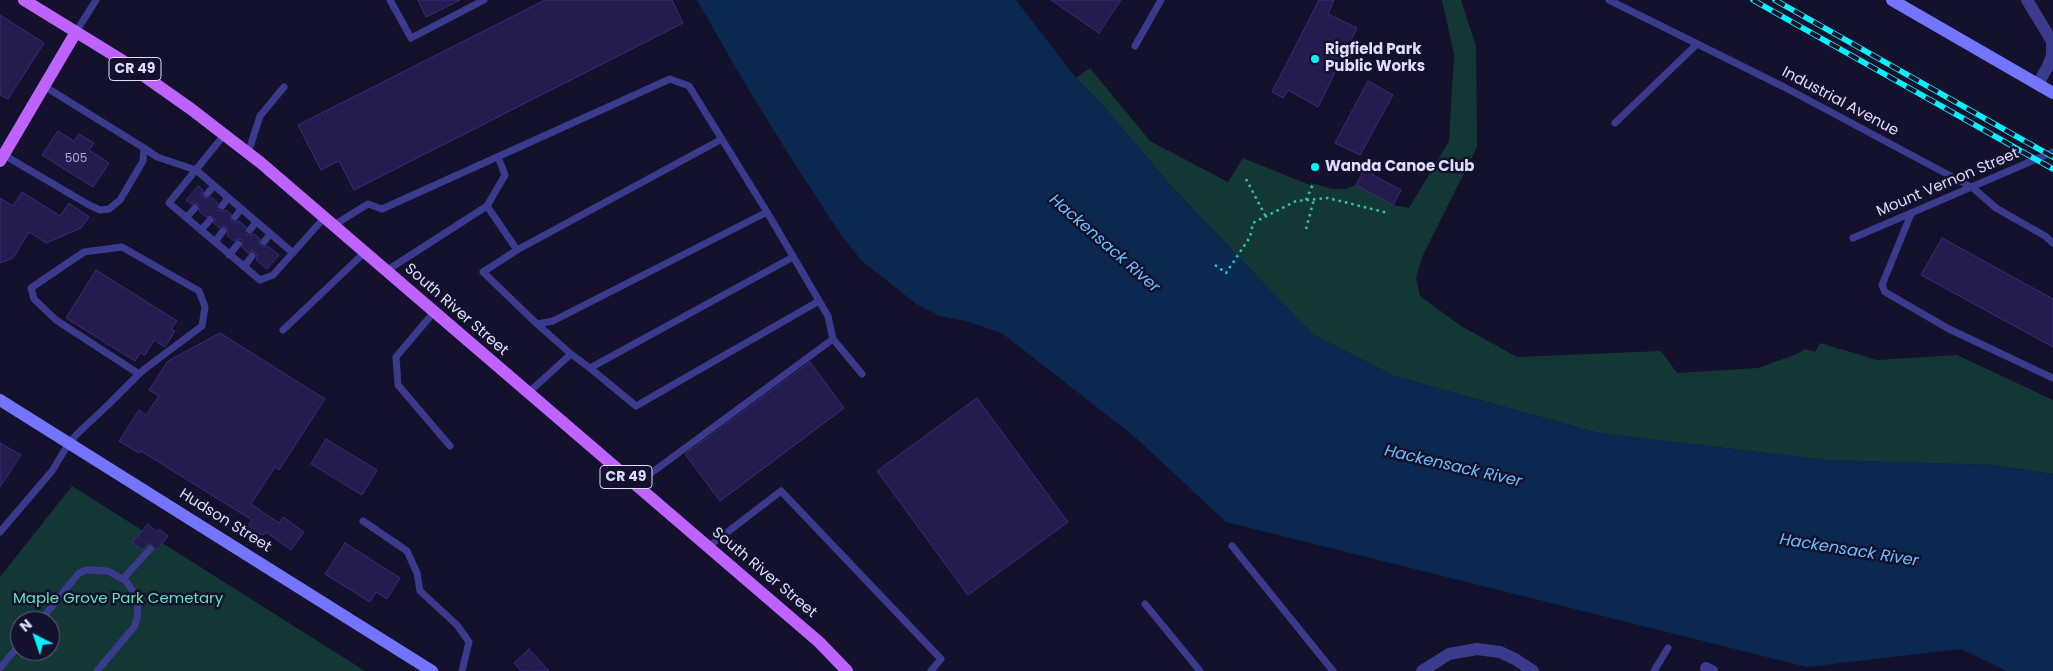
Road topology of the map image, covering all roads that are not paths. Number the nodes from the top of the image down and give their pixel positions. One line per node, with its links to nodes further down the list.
1 (24, 0): 9 (main road, South River Street)
2 (96, 0): 9 (lane)
3 (390, 0): 4 (lane)
4 (484, 0)
5 (1161, 0): 12 (lane)
6 (1609, 0): 11 (lane, Industrial Avenue)
7 (1892, 0): 15 (main road)
8 (2027, 0): 10 (street)
9 (76, 32): 13 (main road); 17 (main road, South River Street / CR 49)
10 (2052, 42): 15 (street)
11 (1697, 44): 16 (lane); 26 (lane, Industrial Avenue)
12 (1135, 46)
13 (44, 86): 19 (lane); 23 (main road)
14 (284, 88): 21 (lane)
15 (2048, 88)
16 (1615, 123)
17 (224, 134): 21 (main road, South River Street / CR 49); 24 (lane)
18 (722, 139): 22 (lane); 33 (lane); 50 (lane)
19 (144, 148): 23 (lane); 24 (lane)
20 (2053, 152): 26 (lane, Mount Vernon Street)
21 (248, 153): 39 (main road, South River Street / CR 49)
22 (498, 157): 30 (lane); 39 (lane)
23 (2, 158)
24 (196, 170): 25 (lane); 36 (lane)
25 (214, 186): 27 (lane); 28 (lane)
26 (1973, 188): 34 (lane, Mount Vernon Street); 44 (lane, Industrial Avenue)
27 (207, 194)
28 (228, 198): 29 (lane); 32 (lane)
29 (222, 206)
30 (487, 206): 50 (lane); 57 (lane)
31 (195, 208): 36 (lane)
32 (241, 209): 35 (lane); 38 (lane)
33 (767, 212): 55 (lane); 60 (lane)
34 (1911, 214): 45 (lane, Mount Vernon Street); 67 (lane)
35 (235, 217)
36 (186, 218): 40 (lane)
37 (210, 220): 40 (lane)
38 (256, 222): 41 (lane); 43 (lane)
39 (329, 222): 51 (main road, South River Street / CR 49); 52 (lane)
40 (201, 230): 46 (lane)
41 (250, 230)
42 (223, 231): 46 (lane)
43 (270, 234): 47 (lane); 52 (lane)
44 (2049, 235): 48 (lane, Industrial Avenue)
45 (1853, 238)
46 (215, 242): 53 (lane)
47 (264, 242)
48 (2053, 243)
49 (238, 244): 53 (lane)
50 (517, 250): 60 (lane)
51 (365, 252): 57 (main road, South River Street / CR 49); 61 (lane)
52 (293, 253): 56 (lane)
53 (229, 254): 56 (lane)
54 (252, 256): 56 (lane)
55 (793, 257): 58 (lane); 64 (lane)
56 (244, 267)
57 (386, 271): 59 (main road, South River Street / CR 49)
58 (819, 301): 62 (lane); 64 (lane)
59 (434, 312): 68 (main road, South River Street / CR 49); 71 (lane)
60 (537, 324): 63 (lane)
61 (283, 330)
62 (833, 339): 66 (lane); 72 (lane)
63 (571, 354): 64 (lane); 68 (lane)
64 (590, 368)
65 (140, 374): 65 (lane); 70 (lane)
66 (862, 374)
67 (2053, 378)
68 (528, 392): 72 (main road, South River Street / CR 49)
69 (0, 400): 70 (main road, Hudson Street)
70 (69, 443): 74 (lane); 86 (main road, Hudson Street)
71 (450, 446)
72 (635, 485): 76 (main road, South River Street / CR 49)
73 (362, 520): 87 (lane)
74 (0, 532)
75 (1232, 546): 92 (lane)
76 (708, 547): 81 (main road, South River Street / CR 49); 90 (lane)
77 (150, 549): 78 (lane)
78 (123, 579): 80 (lane); 85 (lane)
79 (1145, 604): 91 (lane)
80 (48, 611)
81 (819, 642): 88 (main road, South River Street / CR 49); 89 (main road, CR 49)
82 (1668, 648): 95 (lane)
83 (10, 656): 84 (lane)
84 (0, 668)
85 (97, 671)
86 (432, 671)
87 (462, 671)
88 (847, 671)
89 (853, 671)
90 (931, 671)
91 (1200, 671)
92 (1333, 671)
93 (1422, 671): 94 (street)
94 (1533, 671)
95 (1654, 671)

